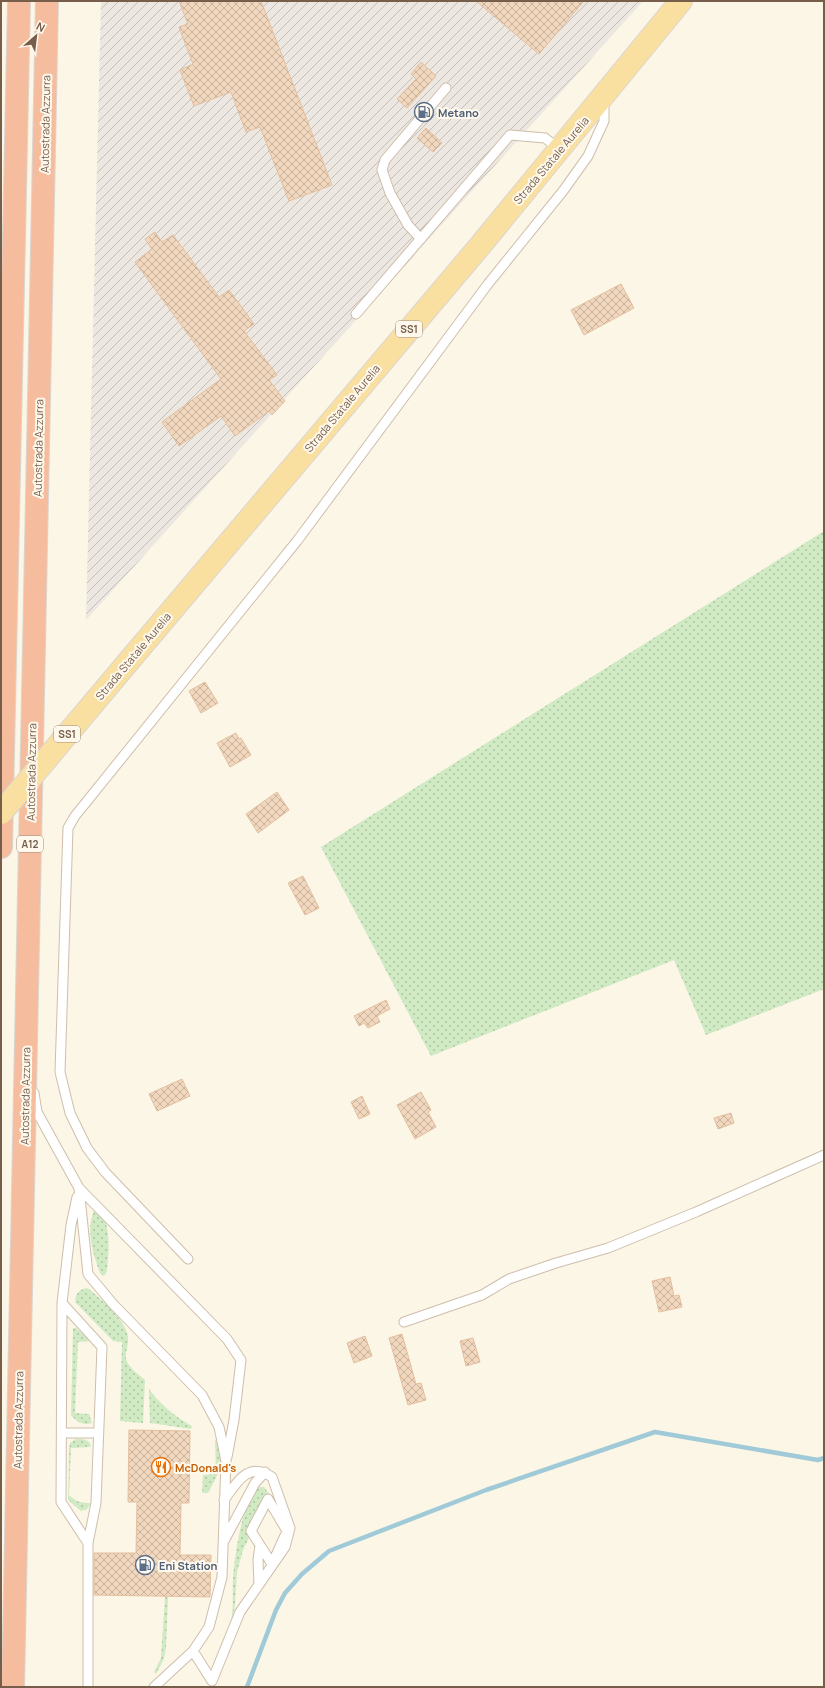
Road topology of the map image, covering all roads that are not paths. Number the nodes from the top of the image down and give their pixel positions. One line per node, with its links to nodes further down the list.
1 (20, 1): 10 (highway, A12)
2 (47, 1): 11 (highway, Autostrada Azzurra / A12)
3 (682, 1): 5 (main road, Strada Statale Aurelia / SS1)
4 (446, 88): 7 (lane)
5 (604, 95): 6 (main road, Strada Statale Aurelia / SS1); 14 (lane)
6 (559, 149): 7 (lane); 9 (main road, Strada Statale Aurelia / SS1, bridge)
7 (421, 239): 8 (lane)
8 (356, 314)
9 (1, 813)
10 (1, 847)
11 (26, 1034): 13 (lane); 28 (highway, Autostrada Azzurra / A12)
12 (824, 1155): 16 (lane)
13 (79, 1188): 15 (lane); 19 (lane); 19 (lane)
14 (188, 1259)
15 (62, 1303): 17 (lane); 18 (lane)
16 (404, 1322)
17 (62, 1433): 18 (lane); 22 (lane)
18 (98, 1433): 22 (lane)
19 (226, 1461): 21 (lane)
20 (265, 1472): 21 (lane); 23 (lane); 25 (lane)
21 (224, 1501): 23 (lane)
22 (88, 1543): 29 (lane)
23 (222, 1544): 26 (lane)
24 (260, 1545): 24 (lane); 25 (lane)
25 (259, 1584): 27 (lane)
26 (193, 1651): 27 (lane); 30 (lane)
27 (212, 1684)
28 (13, 1687)
29 (88, 1687)
30 (154, 1687)

